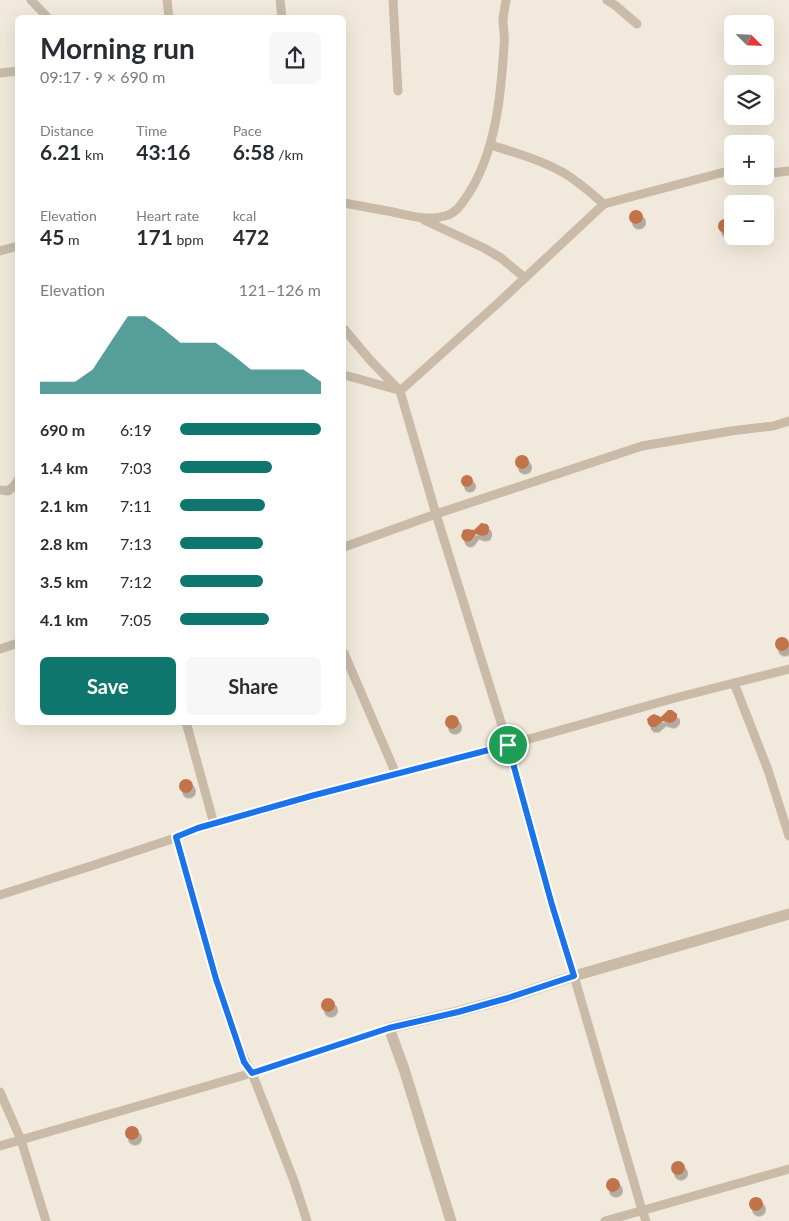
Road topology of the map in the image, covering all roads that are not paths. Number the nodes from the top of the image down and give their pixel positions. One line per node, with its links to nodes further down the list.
1 (31, 0): 7 (street)
2 (167, 0): 8 (street)
3 (280, 0): 9 (street)
4 (393, 0): 13 (street)
5 (506, 0): 14 (street)
6 (607, 0): 10 (street)
7 (45, 15)
8 (169, 15)
9 (282, 15)
10 (637, 24)
11 (15, 71): 12 (street)
12 (0, 73)
13 (398, 92)
14 (491, 144): 19 (street); 20 (street)
15 (724, 172): 19 (street)
16 (789, 172): 17 (street)
17 (774, 173)
18 (346, 203): 20 (street)
19 (604, 204): 23 (street)
20 (422, 219): 23 (street)
21 (15, 247): 22 (street)
22 (0, 251)
23 (525, 278): 26 (street)
24 (346, 331): 26 (street)
25 (346, 376): 26 (street)
26 (400, 391): 30 (street)
27 (789, 421): 30 (street)
28 (15, 484): 29 (street)
29 (0, 490)
30 (436, 514): 31 (street); 38 (street)
31 (346, 546)
32 (15, 644): 33 (street)
33 (0, 649)
34 (346, 658): 39 (street)
35 (789, 669): 36 (street)
36 (734, 683): 38 (street); 41 (street)
37 (187, 725): 40 (street)
38 (508, 745): 39 (street); 45 (street)
39 (396, 774): 40 (street)
40 (214, 824): 42 (street)
41 (789, 836)
42 (176, 837): 43 (street); 47 (street)
43 (0, 895)
44 (789, 914): 45 (street)
45 (574, 976): 46 (street); 52 (street)
46 (389, 1028): 47 (street); 55 (street)
47 (252, 1073): 49 (street); 54 (street)
48 (0, 1092): 49 (street)
49 (21, 1140): 50 (street); 53 (street)
50 (0, 1146)
51 (789, 1169): 52 (street)
52 (642, 1210): 56 (street); 57 (street)
53 (46, 1221)
54 (307, 1221)
55 (451, 1221)
56 (604, 1221)
57 (646, 1221)

